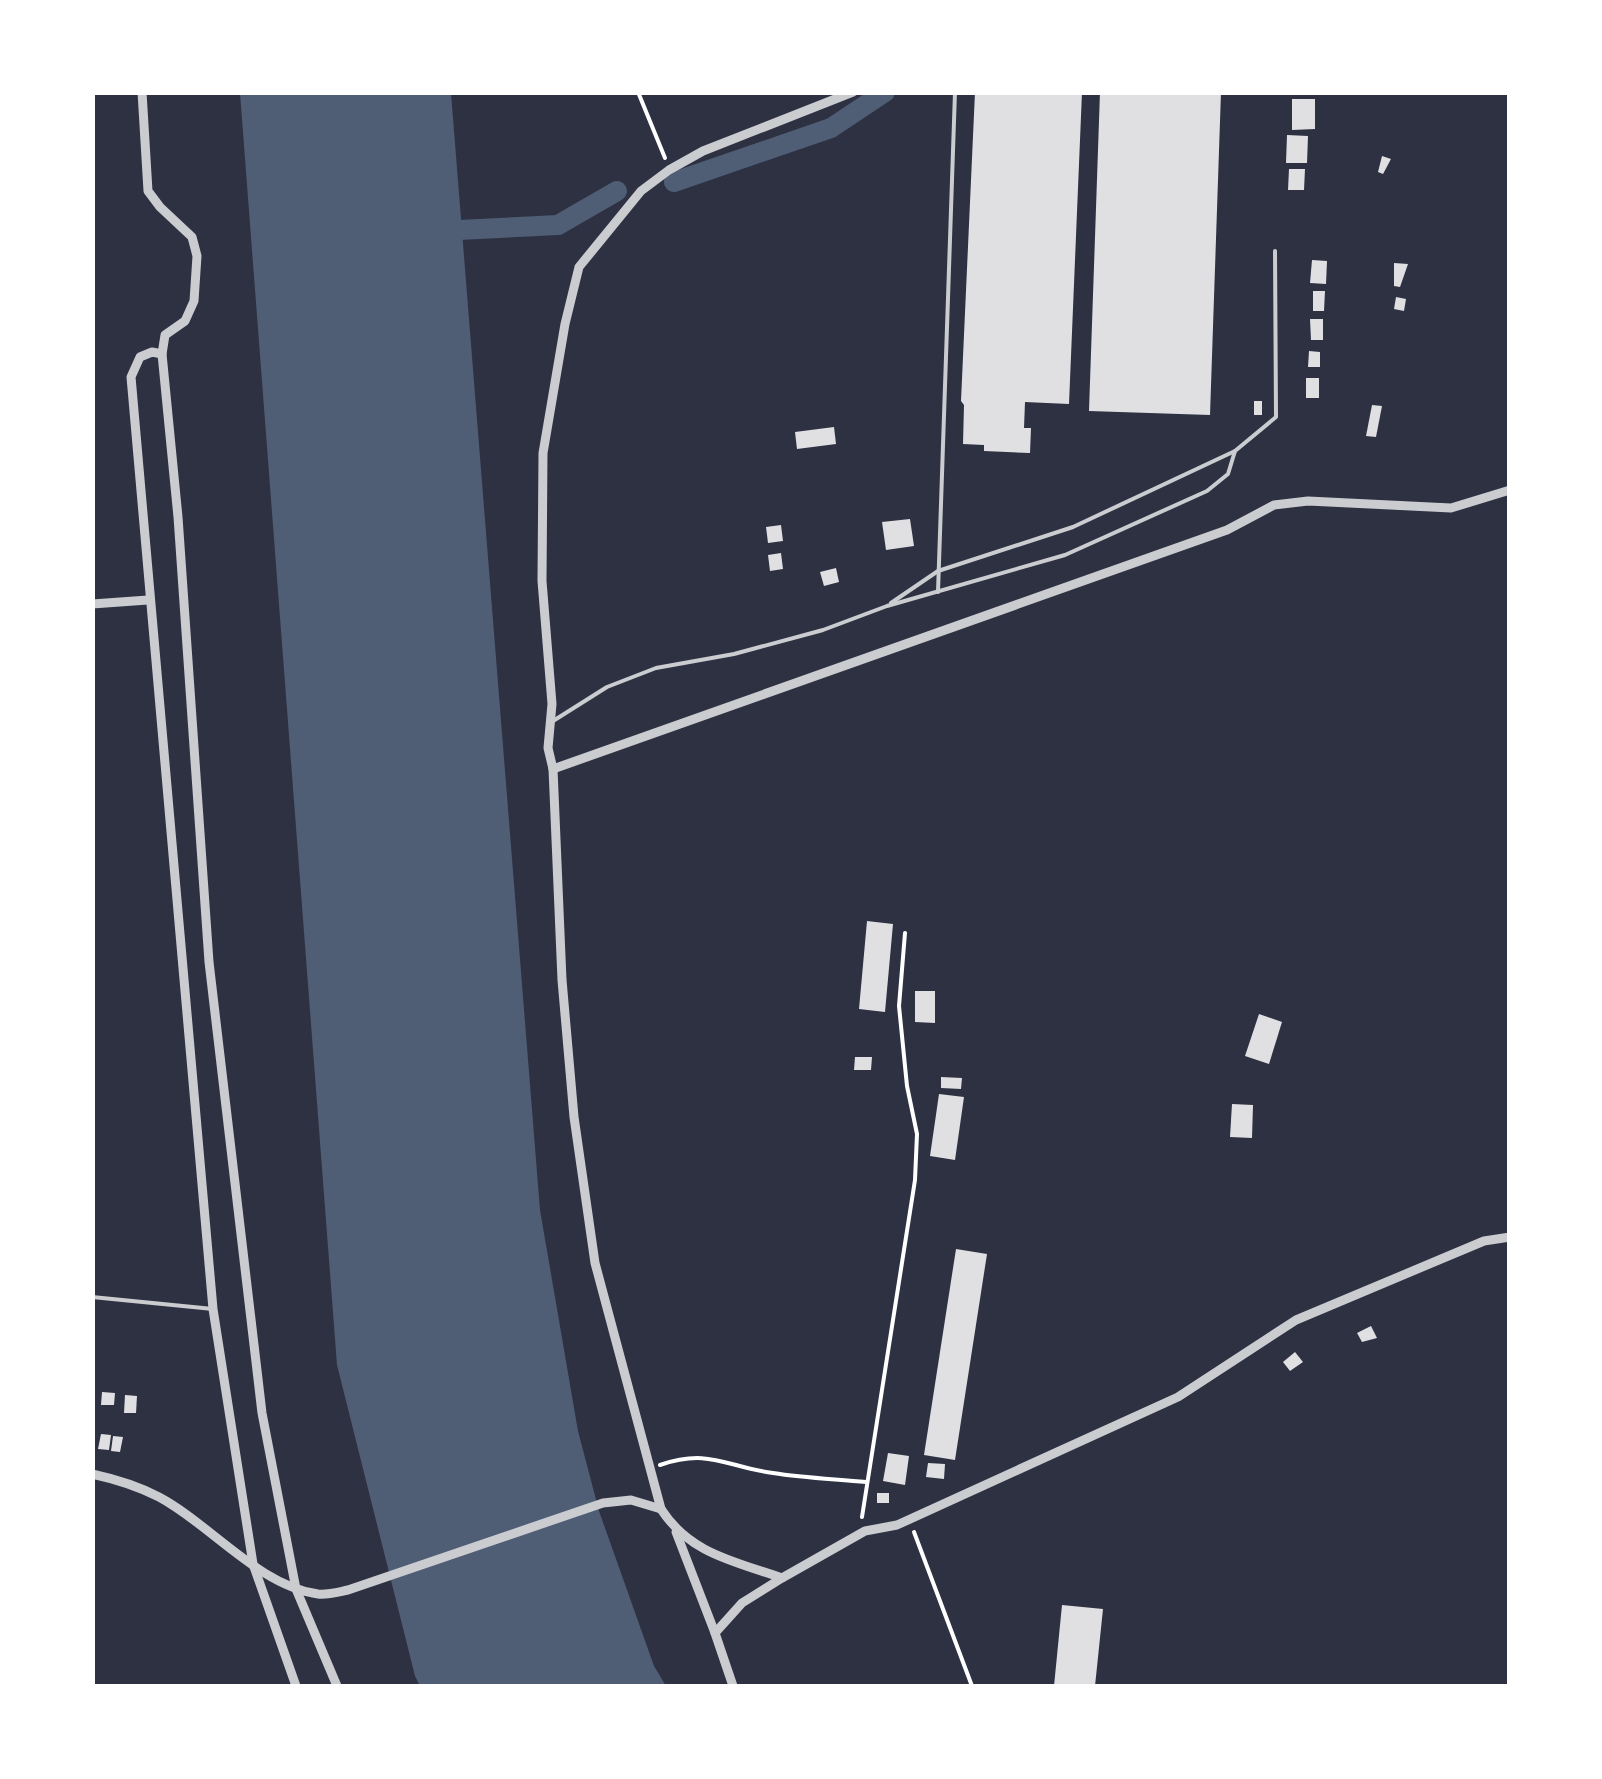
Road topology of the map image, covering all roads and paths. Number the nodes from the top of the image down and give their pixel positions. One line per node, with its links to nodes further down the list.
1 (142, 92): 7 (street)
2 (638, 92): 5 (path)
3 (853, 92): 5 (street)
4 (955, 92): 10 (lane)
5 (670, 170): 15 (street)
6 (1275, 251): 8 (lane)
7 (162, 354): 12 (street); 30 (street)
8 (1235, 451): 10 (lane); 11 (lane)
9 (1510, 490): 16 (street)
10 (938, 571): 11 (lane); 14 (lane)
11 (938, 592): 14 (lane)
12 (148, 600): 13 (street); 20 (street)
13 (92, 604)
14 (887, 606): 15 (lane)
15 (549, 723): 16 (street)
16 (552, 769): 21 (street)
17 (905, 934): 23 (path)
18 (1510, 1237): 25 (street)
19 (92, 1296): 20 (lane)
20 (213, 1309): 28 (street)
21 (651, 1468): 23 (path); 24 (street)
22 (92, 1474): 28 (street)
23 (866, 1482): 26 (path)
24 (661, 1508): 27 (street); 30 (street)
25 (908, 1518): 26 (street); 35 (path)
26 (865, 1531): 29 (street)
27 (676, 1532): 29 (street); 31 (street)
28 (253, 1564): 30 (street); 32 (street)
29 (782, 1578): 31 (street)
30 (296, 1590): 33 (street)
31 (715, 1633): 34 (street)
32 (296, 1686)
33 (337, 1686)
34 (733, 1686)
35 (972, 1686)

